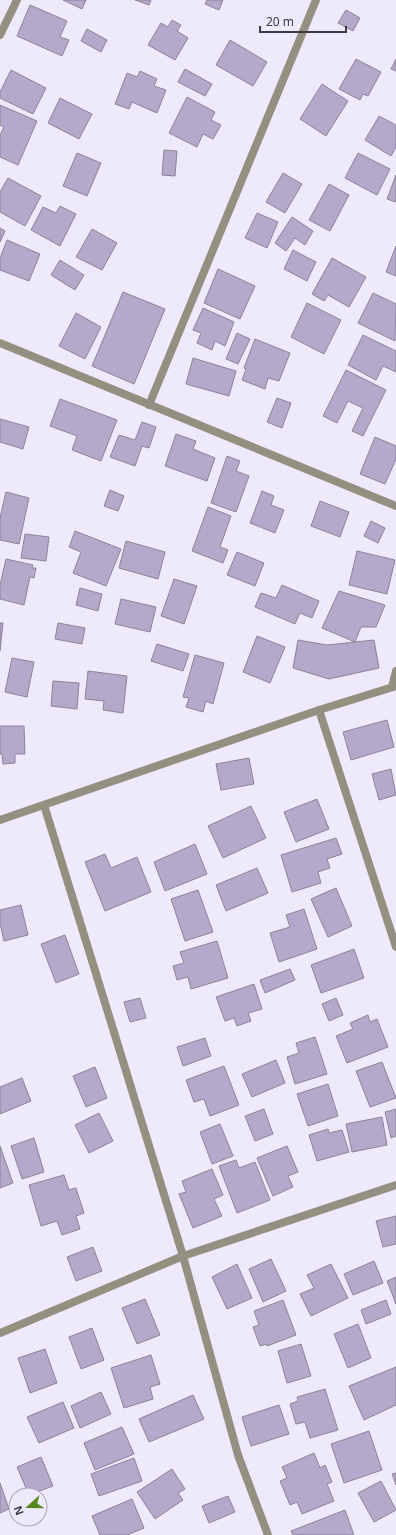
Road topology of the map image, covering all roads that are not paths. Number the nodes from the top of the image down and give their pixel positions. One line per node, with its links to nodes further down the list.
1 (17, 0): 3 (street)
2 (316, 0): 5 (street)
3 (0, 35)
4 (0, 343): 5 (street)
5 (149, 405): 6 (street)
6 (396, 506)
7 (396, 671): 8 (street)
8 (394, 687): 9 (street)
9 (319, 710): 10 (street); 12 (street)
10 (44, 805): 11 (street); 14 (street)
11 (0, 820)
12 (396, 947)
13 (396, 1185): 14 (street)
14 (183, 1256): 15 (street); 16 (street)
15 (0, 1333)
16 (268, 1535)

